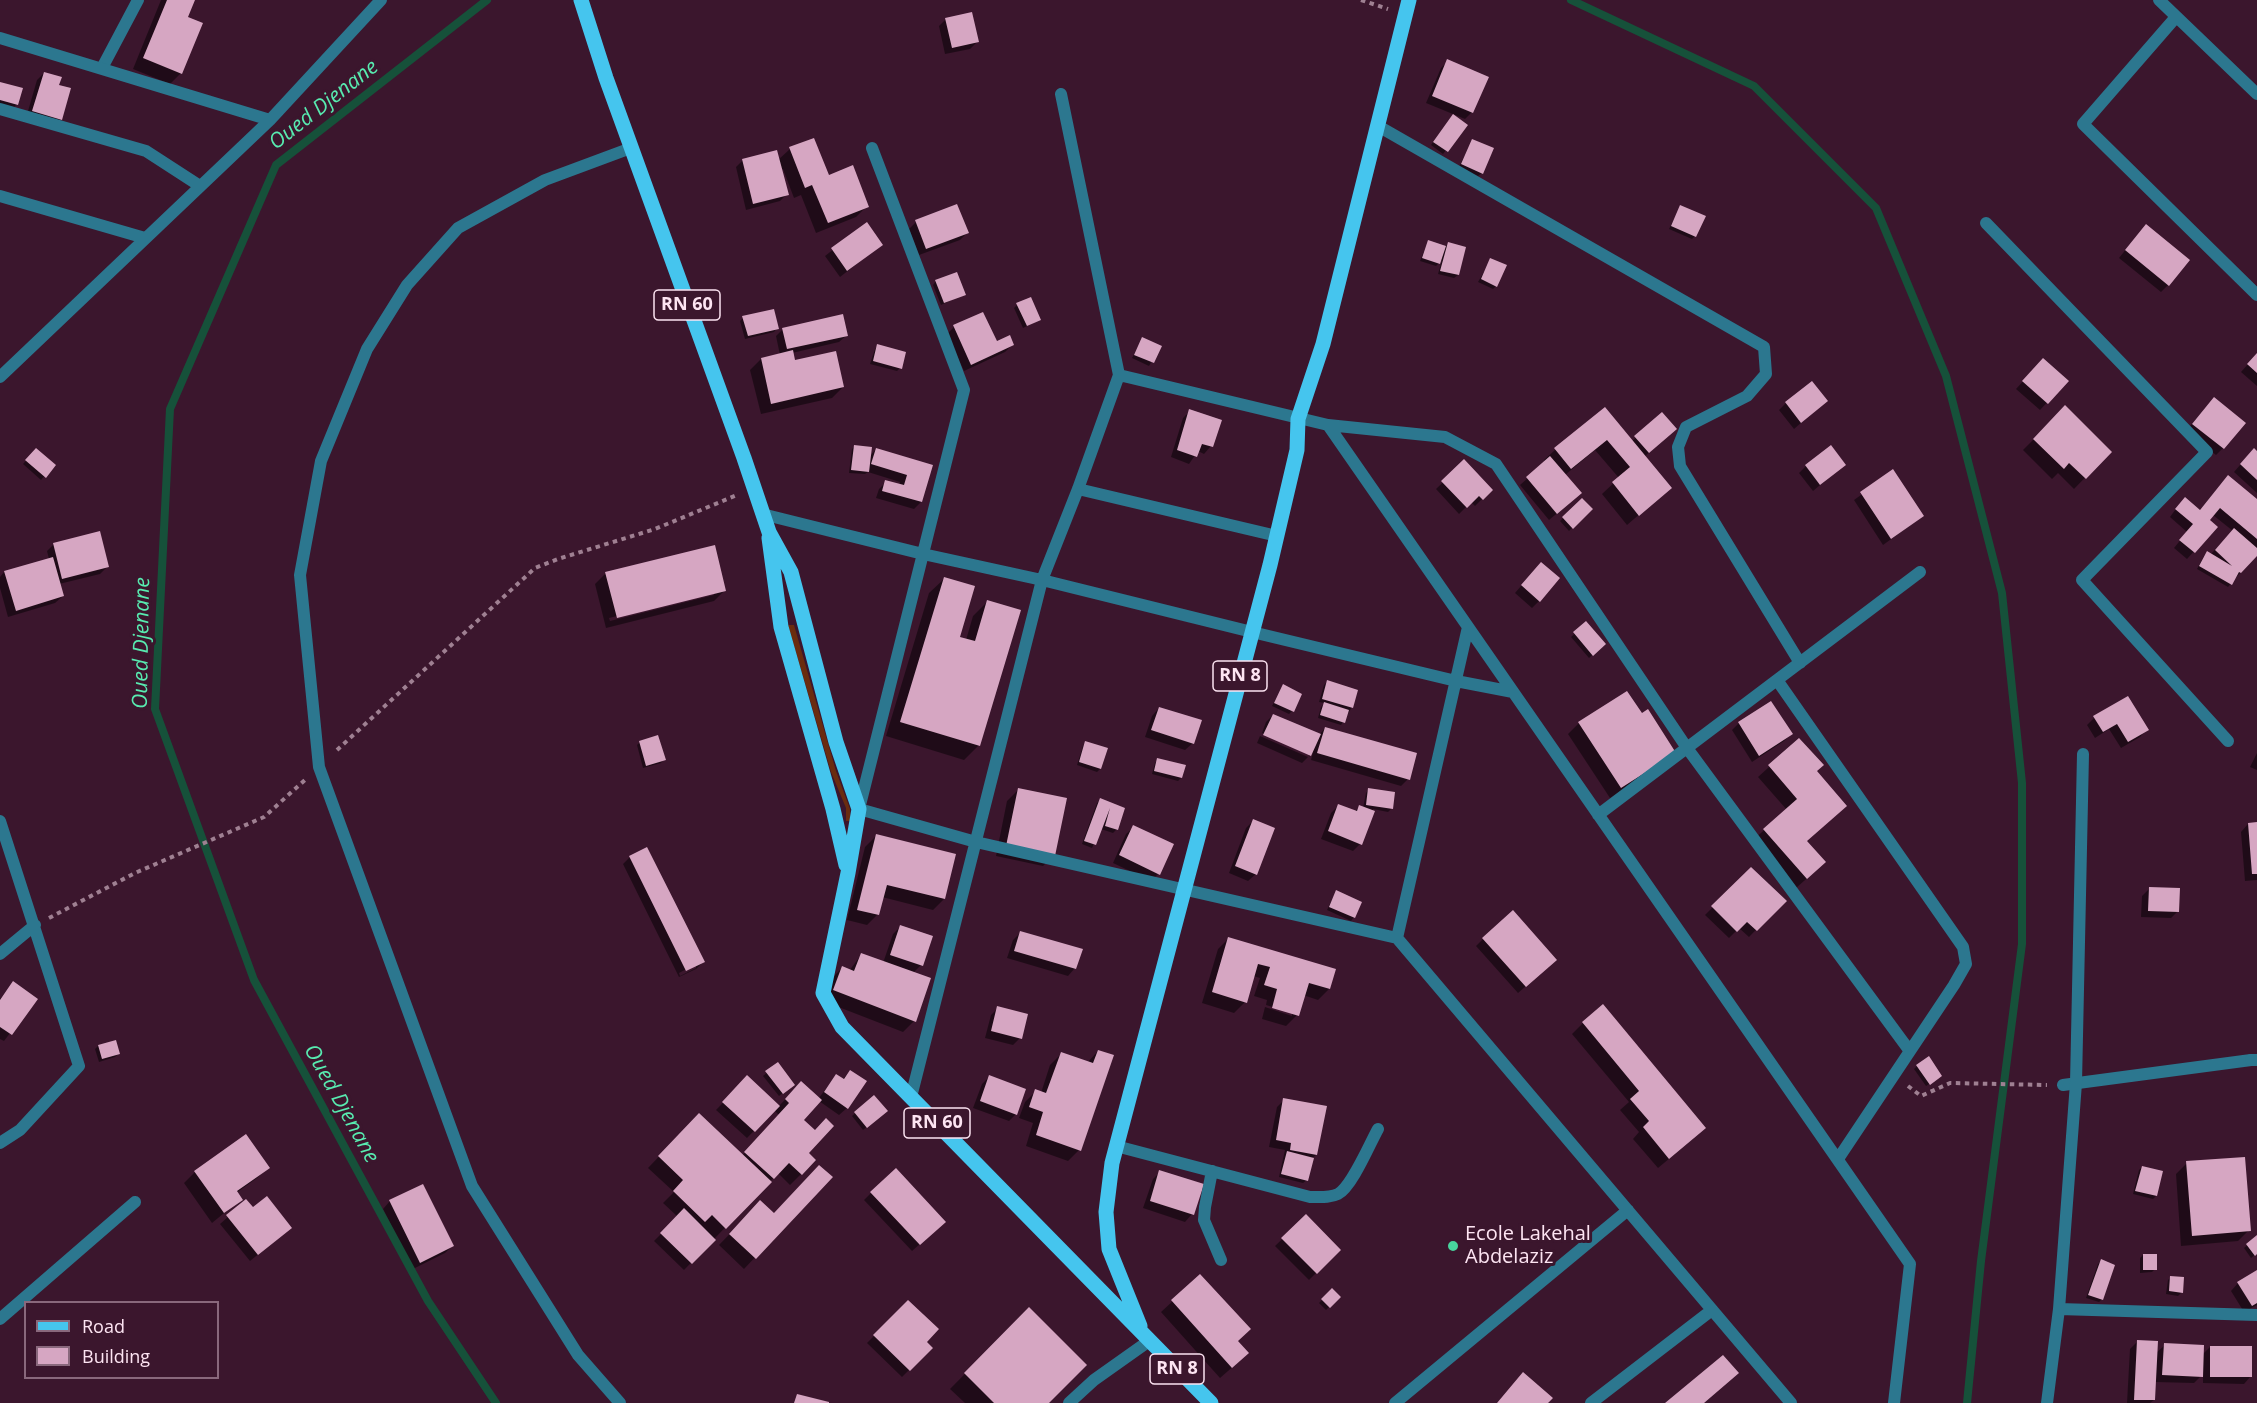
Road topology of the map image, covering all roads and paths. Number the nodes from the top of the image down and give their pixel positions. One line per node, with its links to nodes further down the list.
1 (138, 0): 9 (street)
2 (381, 0): 13 (street)
3 (580, 0): 15 (main road, RN 60)
4 (1362, 0): 6 (path)
5 (2159, 0): 7 (street)
6 (1408, 7): 14 (main road, RN 8)
7 (2176, 17): 11 (street); 21 (street)
8 (0, 38): 9 (street)
9 (102, 68): 13 (street)
10 (1061, 94): 22 (street)
11 (2257, 94)
12 (0, 110): 17 (street)
13 (270, 120): 17 (street)
14 (1378, 126): 24 (main road, RN 8); 36 (street)
15 (631, 148): 26 (main road, RN 60); 43 (street)
16 (872, 148): 31 (street)
17 (200, 186): 20 (street)
18 (0, 196): 20 (street)
19 (1986, 223): 40 (street)
20 (145, 238): 23 (street)
21 (2257, 295)
22 (1119, 375): 24 (street); 27 (street)
23 (0, 376)
24 (1298, 418): 25 (street); 30 (main road, RN 8)
25 (1328, 425): 34 (street); 41 (street)
26 (754, 488): 28 (main road, RN 60); 43 (path)
27 (1078, 489): 30 (street); 33 (street)
28 (762, 514): 29 (main road, RN 60); 31 (street)
29 (768, 532): 44 (main road); 48 (main road, RN 60)
30 (1277, 536): 35 (main road, RN 8)
31 (922, 554): 33 (street); 44 (street)
32 (1920, 573): 36 (street)
33 (1042, 579): 35 (street); 47 (street)
34 (1468, 627): 38 (street); 39 (street)
35 (1252, 632): 38 (street); 49 (main road, RN 8)
36 (1800, 663): 37 (street)
37 (1778, 680): 41 (street); 53 (street)
38 (1456, 681): 39 (street); 51 (street)
39 (1513, 692): 45 (street)
40 (2228, 741)
41 (1687, 748): 45 (street); 53 (street)
42 (2083, 754): 56 (street)
43 (319, 767): 50 (path); 71 (street)
44 (859, 809): 47 (street); 48 (main road)
45 (1598, 815): 61 (street)
46 (0, 821): 50 (street)
47 (976, 842): 49 (street); 57 (street)
48 (848, 873): 57 (main road, RN 60)
49 (1184, 891): 51 (street); 60 (main road, RN 8)
50 (35, 925): 52 (street); 59 (street)
51 (1397, 938): 64 (street)
52 (0, 954)
53 (1909, 1050): 55 (street)
54 (2254, 1060): 56 (street)
55 (1893, 1074): 56 (path); 61 (street)
56 (2069, 1084): 66 (street)
57 (911, 1097): 70 (main road, RN 60)
58 (1378, 1128): 62 (street)
59 (0, 1143)
60 (1116, 1146): 62 (street); 70 (main road, RN 8)
61 (1838, 1159): 77 (street)
62 (1212, 1171): 65 (street)
63 (135, 1202): 69 (street)
64 (1628, 1210): 67 (street); 74 (street)
65 (1221, 1260)
66 (2059, 1309): 68 (street); 78 (street)
67 (1712, 1310): 75 (street); 76 (street)
68 (2257, 1315)
69 (0, 1319)
70 (1146, 1338): 72 (street); 73 (main road, RN 8)
71 (620, 1403)
72 (1069, 1403)
73 (1211, 1403)
74 (1395, 1403)
75 (1591, 1403)
76 (1791, 1403)
77 (1894, 1403)
78 (2047, 1403)

